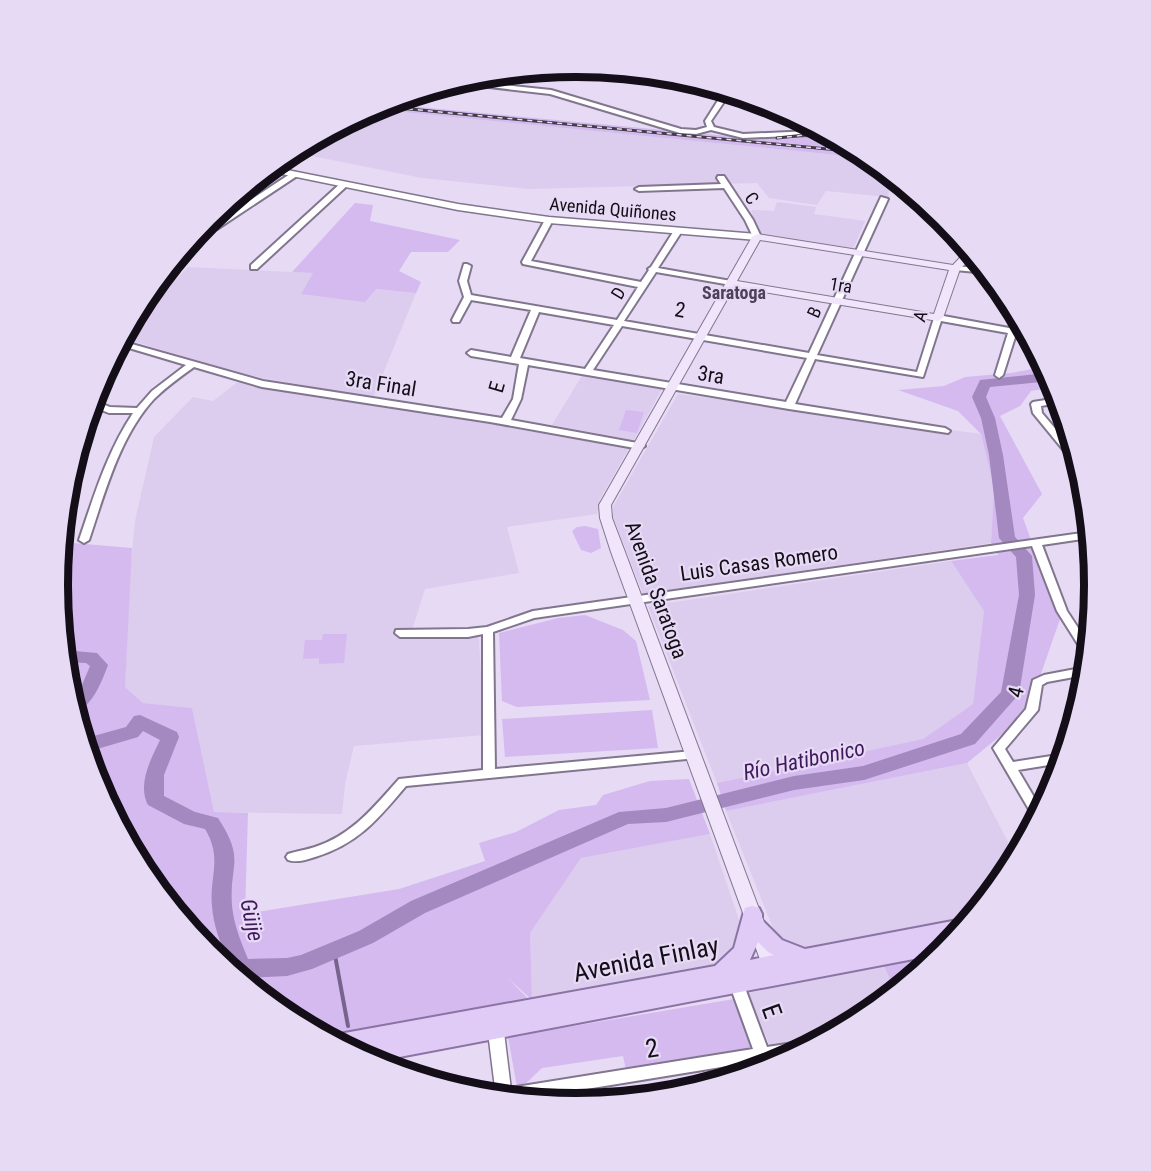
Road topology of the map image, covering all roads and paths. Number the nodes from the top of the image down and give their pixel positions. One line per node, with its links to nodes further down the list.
1 (488, 85): 3 (street)
2 (722, 99): 3 (street)
3 (711, 128): 4 (street)
4 (806, 133)
5 (281, 171): 6 (street, Avenida Quiñones)
6 (296, 174): 8 (street, Avenida Quiñones); 13 (street)
7 (721, 178): 9 (street, C)
8 (345, 184): 12 (street, Avenida Quiñones); 19 (street)
9 (725, 186): 10 (street); 15 (street, C)
10 (639, 189)
11 (884, 199): 16 (street, B)
12 (549, 220): 14 (street, Avenida Quiñones); 24 (street)
13 (217, 225)
14 (678, 231): 15 (street, Avenida Quiñones); 21 (street, D)
15 (757, 237): 16 (main road, Avenida Quiñones); 23 (main road, Avenida Saratoga)
16 (859, 252): 20 (main road, Avenida Quiñones); 26 (street, B)
17 (964, 259): 20 (main road)
18 (467, 266): 25 (street)
19 (254, 267)
20 (956, 268): 22 (street); 28 (main road, A)
21 (652, 269): 23 (street, 1ra); 24 (street, D)
22 (974, 271)
23 (731, 283): 26 (main road, 1ra); 32 (main road, Avenida Saratoga)
24 (642, 285): 30 (street, D)
25 (468, 297): 27 (street, 2); 29 (street)
26 (837, 301): 28 (main road, 1ra); 35 (street, B)
27 (536, 308): 30 (street, 2); 36 (street, E)
28 (938, 318): 31 (street, 1ra); 39 (street, A)
29 (456, 320)
30 (620, 321): 32 (street, 2); 38 (street, D)
31 (1014, 331): 40 (street)
32 (701, 335): 35 (street, 2); 41 (main road, Avenida Saratoga)
33 (128, 346): 37 (street, 3ra Final)
34 (471, 353): 36 (street, 3ra)
35 (812, 355): 39 (street, 2); 43 (street, B)
36 (519, 360): 38 (street, 3ra); 46 (street, E)
37 (191, 365): 45 (street); 46 (street, 3ra Final)
38 (588, 372): 41 (street, 3ra)
39 (920, 375)
40 (999, 375)
41 (674, 387): 43 (street, 3ra); 49 (main road, Avenida Saratoga)
42 (1049, 402): 48 (street)
43 (789, 406): 47 (street, 3ra)
44 (100, 407): 45 (street)
45 (141, 411): 51 (street)
46 (505, 422): 49 (street, 3ra Final)
47 (945, 431)
48 (1063, 444)
49 (640, 446): 53 (main road, Avenida Saratoga)
50 (1081, 536): 52 (street, Luis Casas Romero)
51 (84, 540)
52 (1036, 543): 53 (street, Luis Casas Romero); 57 (street)
53 (637, 600): 54 (street, Luis Casas Romero); 60 (main road, Avenida Saratoga)
54 (488, 630): 55 (street, Luis Casas Romero); 63 (street)
55 (400, 633)
56 (1081, 635): 57 (street)
57 (1077, 636): 58 (street)
58 (1080, 640)
59 (1076, 673): 62 (street, 4)
60 (693, 755): 63 (street); 66 (main road, Avenida Saratoga)
61 (1053, 760): 62 (street)
62 (1010, 767): 64 (street)
63 (489, 774): 65 (street)
64 (1033, 806)
65 (292, 857)
66 (755, 921): 69 (main road); 70 (main road, Avenida Saratoga); 71 (main road)
67 (948, 930): 69 (main road, Avenida Finlay)
68 (934, 945): 70 (main road, Avenida Finlay)
69 (804, 958): 70 (main road, Avenida Finlay)
70 (773, 971): 71 (main road, Avenida Finlay)
71 (727, 978): 72 (main road, Avenida Finlay); 75 (street, E)
72 (494, 1023): 73 (main road, Avenida Finlay); 74 (main road, Avenida Finlay); 77 (street)
73 (353, 1042)
74 (373, 1051)
75 (763, 1058)
76 (749, 1063): 78 (street, 2)
77 (503, 1088)
78 (537, 1092)

